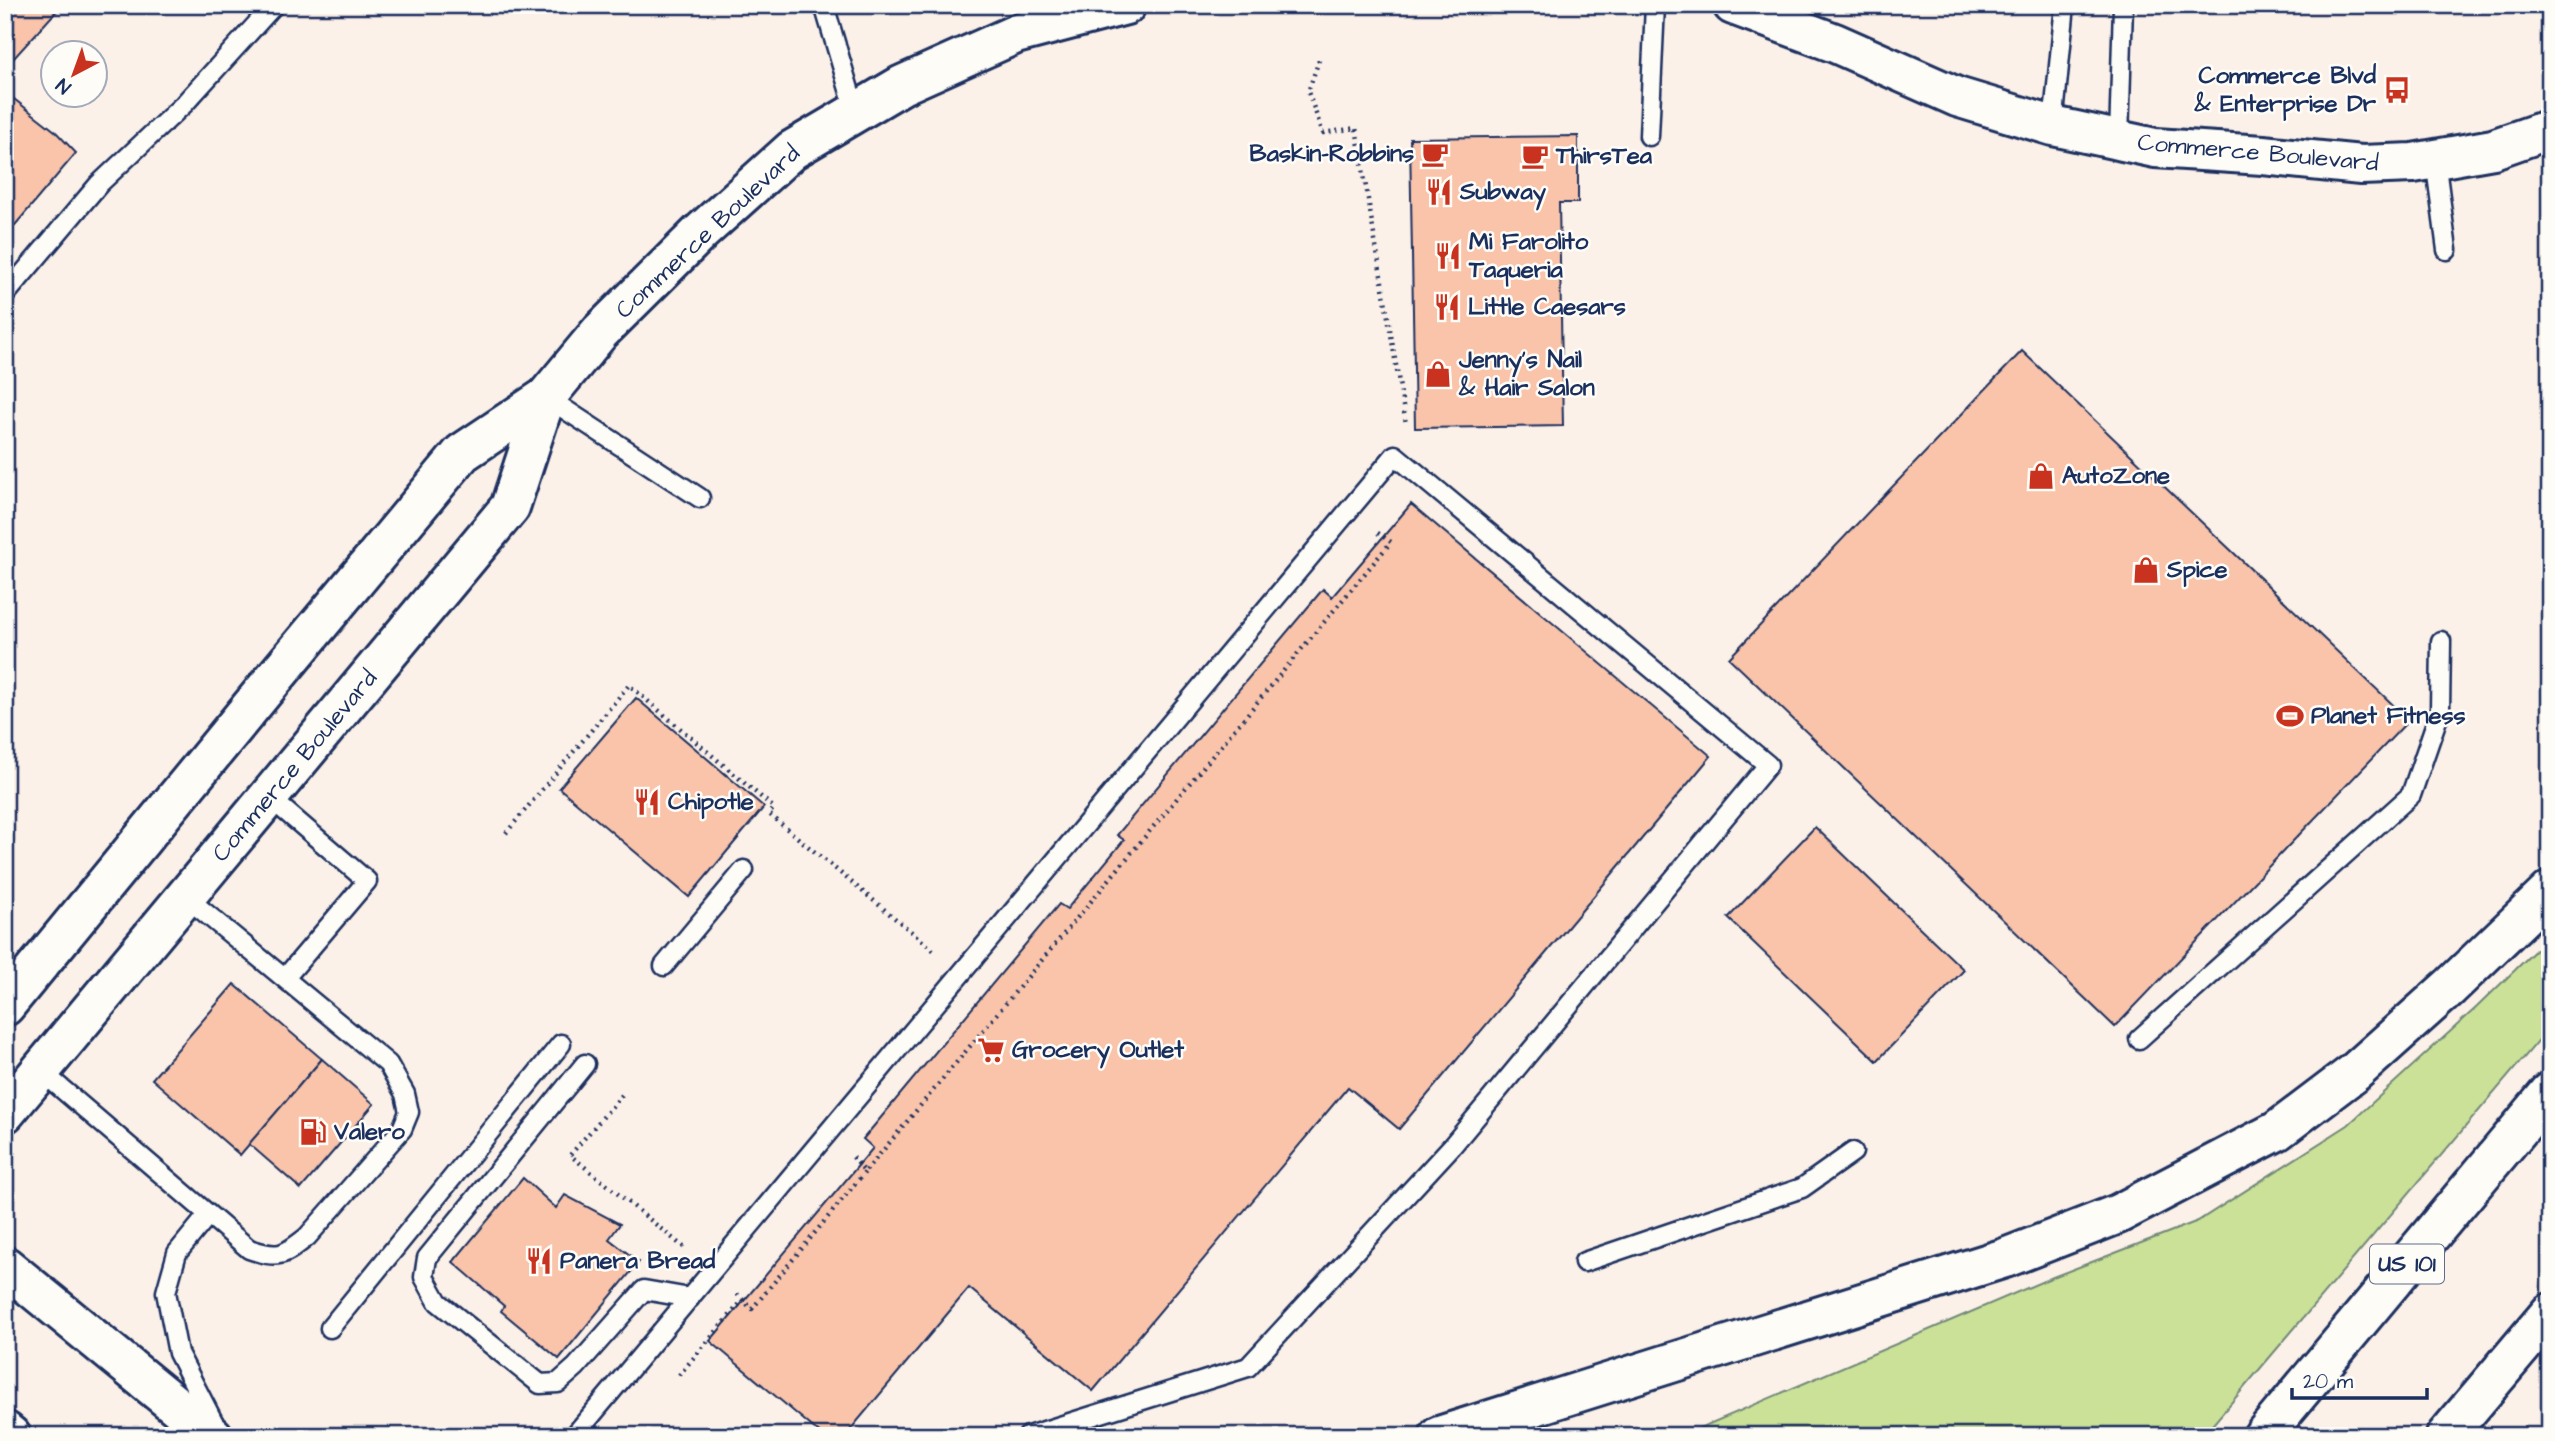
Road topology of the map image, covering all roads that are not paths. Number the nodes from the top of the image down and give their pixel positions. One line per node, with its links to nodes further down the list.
1 (274, 5): 15 (lane)
2 (824, 5): 8 (lane)
3 (1126, 5): 8 (main road, Commerce Boulevard)
4 (1655, 5): 11 (lane)
5 (1733, 5): 9 (main road, Commerce Boulevard)
6 (2066, 5): 9 (lane)
7 (2123, 5): 12 (lane)
8 (856, 113): 16 (main road, Commerce Boulevard)
9 (2053, 126): 12 (main road, Commerce Boulevard)
10 (2550, 128): 13 (main road, Commerce Boulevard)
11 (1649, 136)
12 (2119, 140): 13 (main road, Commerce Boulevard)
13 (2435, 159): 14 (lane)
14 (2447, 250)
15 (5, 295)
16 (546, 397): 17 (lane); 19 (main road, Commerce Boulevard); 25 (main road, Commerce Boulevard)
17 (700, 498)
18 (2441, 641): 26 (lane)
19 (269, 797): 22 (main road, Commerce Boulevard); 24 (lane)
20 (744, 870): 23 (lane)
21 (2550, 891): 45 (main road)
22 (186, 897): 24 (lane); 29 (main road, Commerce Boulevard)
23 (664, 966)
24 (285, 978): 33 (lane)
25 (5, 1006)
26 (2139, 1039)
27 (561, 1044): 38 (lane)
28 (585, 1064): 36 (lane)
29 (41, 1071): 31 (main road, Commerce Boulevard); 33 (lane)
30 (2550, 1091): 46 (main road, US 101)
31 (5, 1113)
32 (1853, 1152): 34 (lane)
33 (208, 1215): 42 (lane)
34 (1584, 1262)
35 (5, 1266): 41 (main road)
36 (690, 1298): 43 (lane); 44 (lane)
37 (2550, 1313): 47 (main road)
38 (330, 1328)
39 (5, 1431): 40 (main road)
40 (11, 1436)
41 (213, 1436)
42 (221, 1436)
43 (575, 1436)
44 (1028, 1436)
45 (1438, 1436)
46 (2263, 1436)
47 (2446, 1436)

